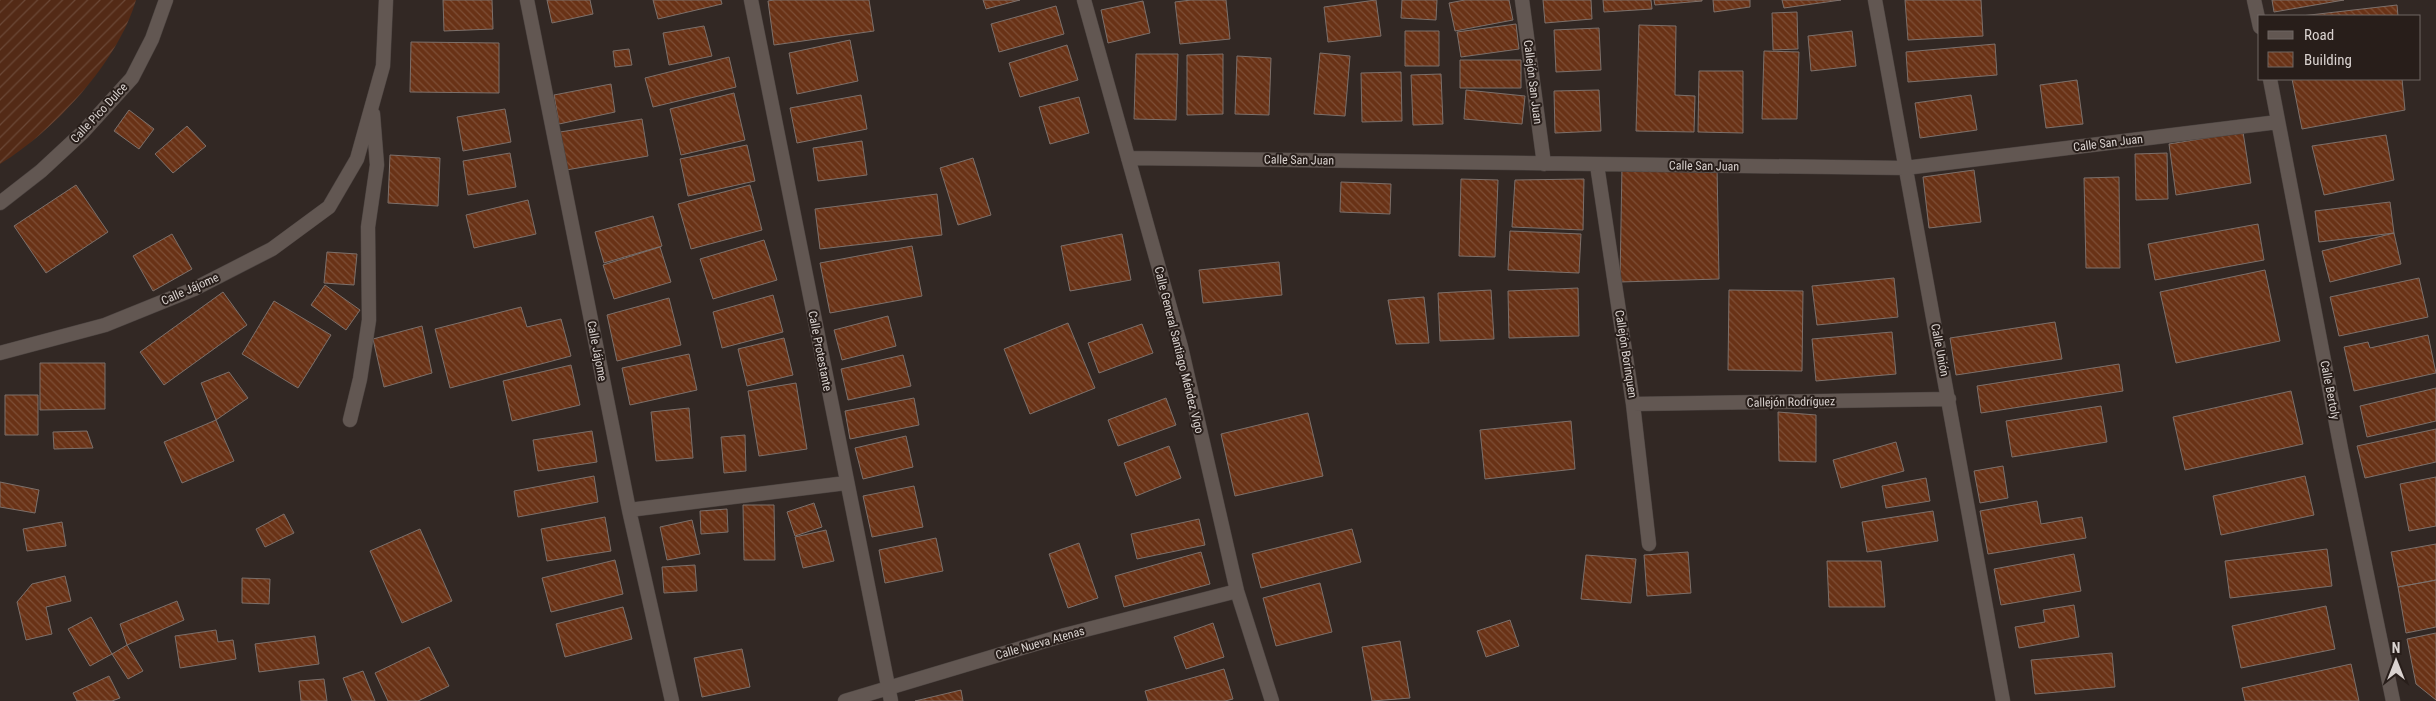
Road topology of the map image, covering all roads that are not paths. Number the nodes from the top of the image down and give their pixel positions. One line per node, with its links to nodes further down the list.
1 (166, 0): 17 (street, Calle Pico Dulce)
2 (386, 0): 11 (street, Calle Jájome)
3 (527, 0): 23 (street, Calle Jájome)
4 (751, 0): 22 (street, Calle Protestante)
5 (1084, 0): 13 (street, Calle General Santiago Méndez Vigo)
6 (1522, 0): 14 (street, Callejón San Juan)
7 (1875, 0): 16 (street, Calle Unión)
8 (2254, 0): 9 (street)
9 (2258, 18)
10 (2270, 80): 12 (street, Calle Bertoly)
11 (372, 105): 18 (street, Calle Jájome); 21 (street)
12 (2278, 122): 16 (street, Calle San Juan); 31 (street, Calle Bertoly)
13 (1128, 158): 14 (street, Calle San Juan); 25 (street, Calle General Santiago Méndez Vigo)
14 (1544, 164): 15 (street, Calle San Juan)
15 (1597, 165): 16 (street, Calle San Juan); 20 (street, Callejón Borinquen)
16 (1905, 168): 19 (street, Calle Unión)
17 (0, 203)
18 (0, 353)
19 (1949, 399): 20 (street, Callejón Rodríguez); 30 (street, Calle Unión)
20 (1633, 404): 24 (street, Callejón Borinquen)
21 (350, 420)
22 (846, 483): 23 (street); 26 (street, Calle Protestante)
23 (629, 510): 27 (street, Calle Jájome)
24 (1649, 544)
25 (1237, 591): 26 (street, Calle Nueva Atenas); 29 (street, Calle General Santiago Méndez Vigo)
26 (890, 695): 28 (street, Calle Nueva Atenas)
27 (672, 701)
28 (845, 701)
29 (1272, 701)
30 (2003, 701)
31 (2393, 701)

